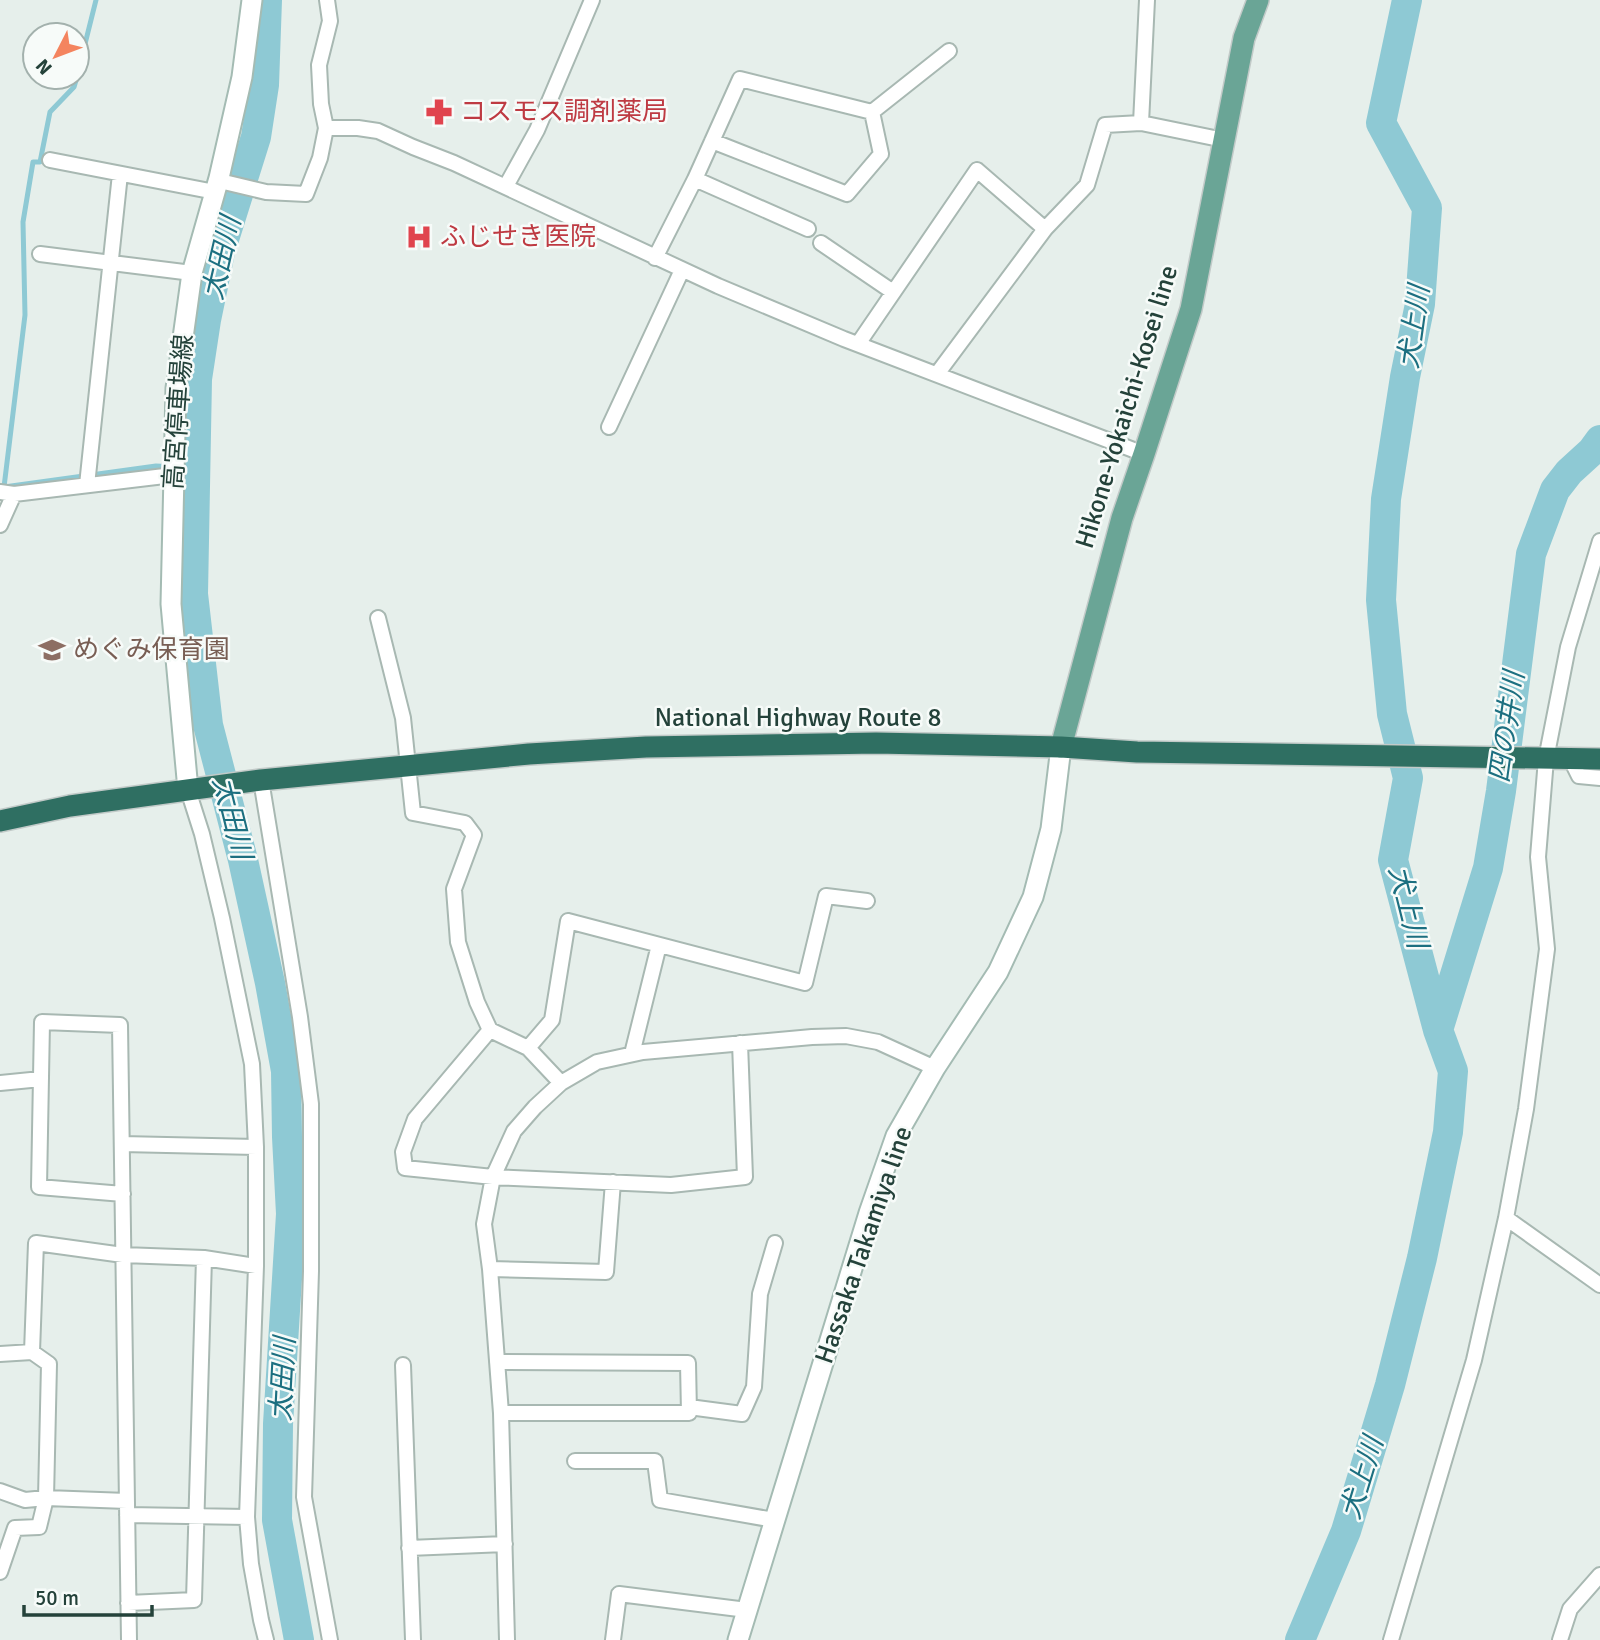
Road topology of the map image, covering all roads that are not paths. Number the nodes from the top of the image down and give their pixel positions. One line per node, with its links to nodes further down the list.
1 (253, 0): 15 (main road, 高宮停車場線)
2 (327, 0): 9 (street)
3 (592, 0): 16 (street)
4 (1147, 0): 8 (street)
5 (1258, 0): 10 (main road, Hikone-Yokaichi-Kosei line)
6 (949, 51): 7 (street)
7 (872, 112): 11 (street); 11 (street)
8 (1141, 123): 10 (street); 18 (street)
9 (326, 128): 15 (street); 16 (street)
10 (1224, 140): 29 (main road, Hikone-Yokaichi-Kosei line)
11 (712, 141): 14 (street)
12 (50, 160): 13 (street)
13 (120, 174): 15 (street); 22 (street)
14 (695, 179): 17 (street); 21 (street)
15 (219, 184): 24 (main road, 高宮停車場線)
16 (506, 186): 21 (street)
17 (808, 229)
18 (1045, 229): 25 (street); 27 (street)
19 (821, 243): 25 (street)
20 (40, 254): 22 (street)
21 (655, 258): 23 (street)
22 (111, 263): 24 (street); 31 (street)
23 (682, 270): 26 (street); 28 (street)
24 (192, 273): 30 (main road, 高宮停車場線)
25 (893, 292): 26 (street)
26 (858, 344): 27 (street)
27 (937, 374): 29 (street)
28 (609, 427)
29 (1144, 454): 36 (main road, Hikone-Yokaichi-Kosei line)
30 (173, 475): 31 (street); 43 (main road, 高宮停車場線)
31 (87, 484): 32 (street)
32 (7, 493): 33 (street)
33 (0, 525)
34 (1600, 541): 37 (street)
35 (379, 618): 40 (street)
36 (1061, 747): 37 (highway, National Highway Route 8); 40 (highway, National Highway Route 8); 51 (main road, Hassaka Takamiya line)
37 (1539, 758): 38 (highway, National Highway Route 8); 60 (street)
38 (1570, 758): 39 (highway, National Highway Route 8); 41 (street)
39 (1600, 759)
40 (408, 765): 42 (highway, National Highway Route 8); 47 (street)
41 (1600, 778)
42 (257, 781): 43 (highway, National Highway Route 8); 88 (street)
43 (195, 789): 44 (highway, National Highway Route 8); 56 (street)
44 (0, 821)
45 (867, 901): 46 (street)
46 (659, 945): 49 (street); 50 (street)
47 (490, 1030): 49 (street); 57 (street)
48 (740, 1043): 50 (street); 51 (street); 58 (street)
49 (528, 1048): 54 (street)
50 (632, 1054): 54 (street)
51 (935, 1068): 79 (main road, Hassaka Takamiya line)
52 (41, 1079): 53 (street); 55 (street); 59 (street)
53 (0, 1083)
54 (561, 1083): 57 (street)
55 (122, 1144): 56 (street); 59 (street)
56 (256, 1147): 64 (street)
57 (493, 1177): 58 (street); 65 (street)
58 (613, 1182): 65 (street)
59 (123, 1194): 62 (street)
60 (1506, 1217): 66 (street); 93 (street)
61 (775, 1243): 71 (street)
62 (123, 1255): 63 (street); 67 (street); 76 (street)
63 (204, 1258): 64 (street); 77 (street)
64 (256, 1266): 78 (street)
65 (490, 1269): 69 (street)
66 (1600, 1285)
67 (32, 1352): 68 (street); 75 (street)
68 (0, 1354)
69 (497, 1362): 71 (street); 72 (street)
70 (403, 1365): 81 (street)
71 (689, 1407): 72 (street)
72 (501, 1413): 80 (street)
73 (575, 1461): 79 (street)
74 (0, 1491): 75 (street)
75 (46, 1498): 76 (street); 82 (street)
76 (127, 1508): 77 (street); 84 (street)
77 (198, 1516): 78 (street); 84 (street)
78 (247, 1517): 87 (street)
79 (774, 1520): 85 (main road, Hassaka Takamiya line)
80 (505, 1544): 81 (street); 90 (street)
81 (409, 1548): 89 (street)
82 (0, 1572)
83 (1600, 1575): 94 (street)
84 (128, 1602): 86 (street)
85 (747, 1610): 91 (street); 92 (main road, Hassaka Takamiya line)
86 (129, 1640)
87 (266, 1640)
88 (330, 1640)
89 (413, 1640)
90 (507, 1640)
91 (613, 1640)
92 (738, 1640)
93 (1391, 1640)
94 (1560, 1640)

